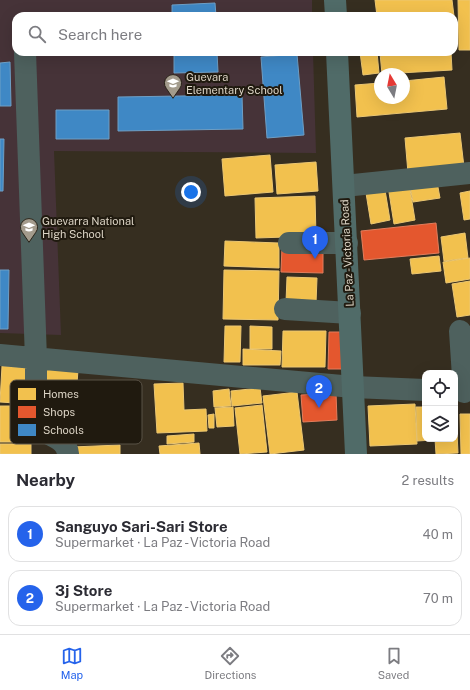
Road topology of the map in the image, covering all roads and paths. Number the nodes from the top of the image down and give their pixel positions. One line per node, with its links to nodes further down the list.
1 (335, 0): 2 (main road)
2 (336, 12)
3 (25, 56): 13 (street)
4 (338, 56): 6 (main road, La Paz - Victoria Road)
5 (470, 173): 6 (street)
6 (344, 186): 8 (main road, La Paz - Victoria Road)
7 (289, 243): 8 (street)
8 (347, 243): 10 (main road, La Paz - Victoria Road)
9 (285, 309): 10 (street)
10 (350, 313): 15 (main road, La Paz - Victoria Road)
11 (460, 331): 17 (street)
12 (0, 355): 13 (street)
13 (36, 359): 14 (street); 15 (street)
14 (36, 380)
15 (354, 387): 16 (street); 20 (main road, La Paz - Victoria Road)
16 (422, 390)
17 (463, 392)
18 (65, 444): 19 (street)
19 (68, 454)
20 (356, 454)

